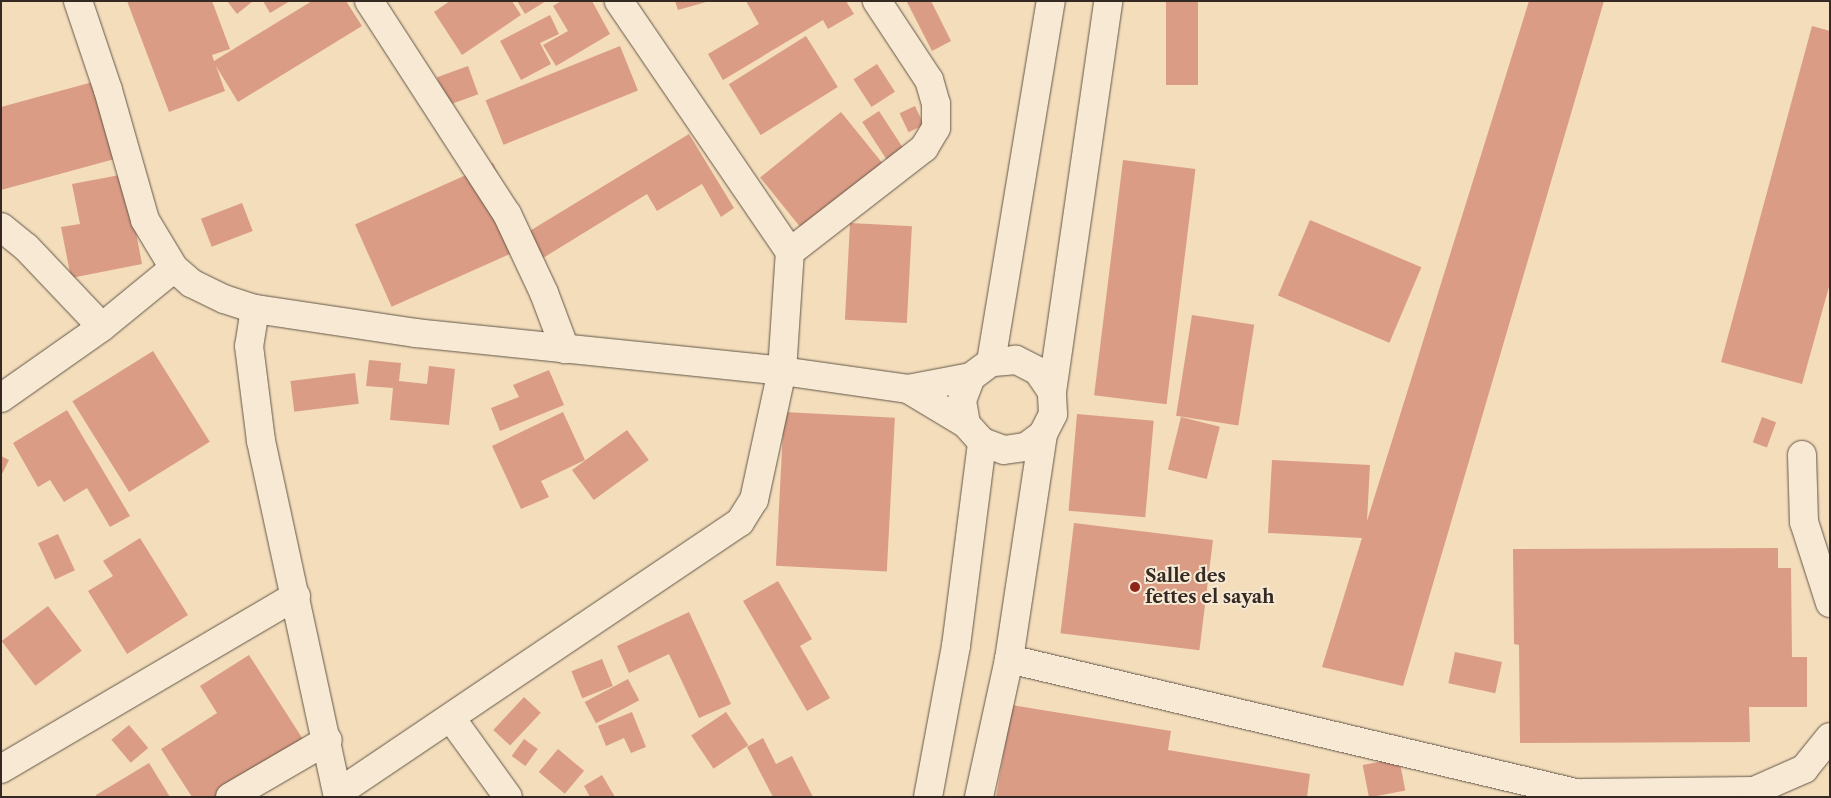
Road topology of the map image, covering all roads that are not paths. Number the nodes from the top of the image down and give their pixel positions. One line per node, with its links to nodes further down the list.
1 (78, 1): 9 (street)
2 (369, 1): 12 (street)
3 (619, 1): 8 (street)
4 (877, 1): 8 (street)
5 (1051, 1): 13 (street)
6 (1108, 1): 16 (street)
7 (1, 227): 11 (street)
8 (790, 252): 14 (street)
9 (174, 268): 10 (street); 11 (street)
10 (255, 310): 12 (street); 21 (street)
11 (102, 327): 17 (street)
12 (564, 349): 14 (street)
13 (981, 370): 15 (street); 16 (street); 18 (street)
14 (782, 371): 15 (street); 24 (street)
15 (908, 390): 18 (street)
16 (1052, 392): 19 (street)
17 (1, 398)
18 (974, 433): 19 (street); 32 (street)
19 (1043, 434): 23 (street)
20 (1802, 455): 22 (street)
21 (296, 596): 26 (street); 27 (street)
22 (1830, 604)
23 (1009, 659): 29 (street); 33 (street)
24 (451, 718): 28 (street); 31 (street)
25 (1830, 737): 29 (street)
26 (328, 740): 28 (street); 30 (street)
27 (1, 769)
28 (338, 795)
29 (1588, 795)
30 (230, 797)
31 (508, 797)
32 (928, 797)
33 (979, 797)

